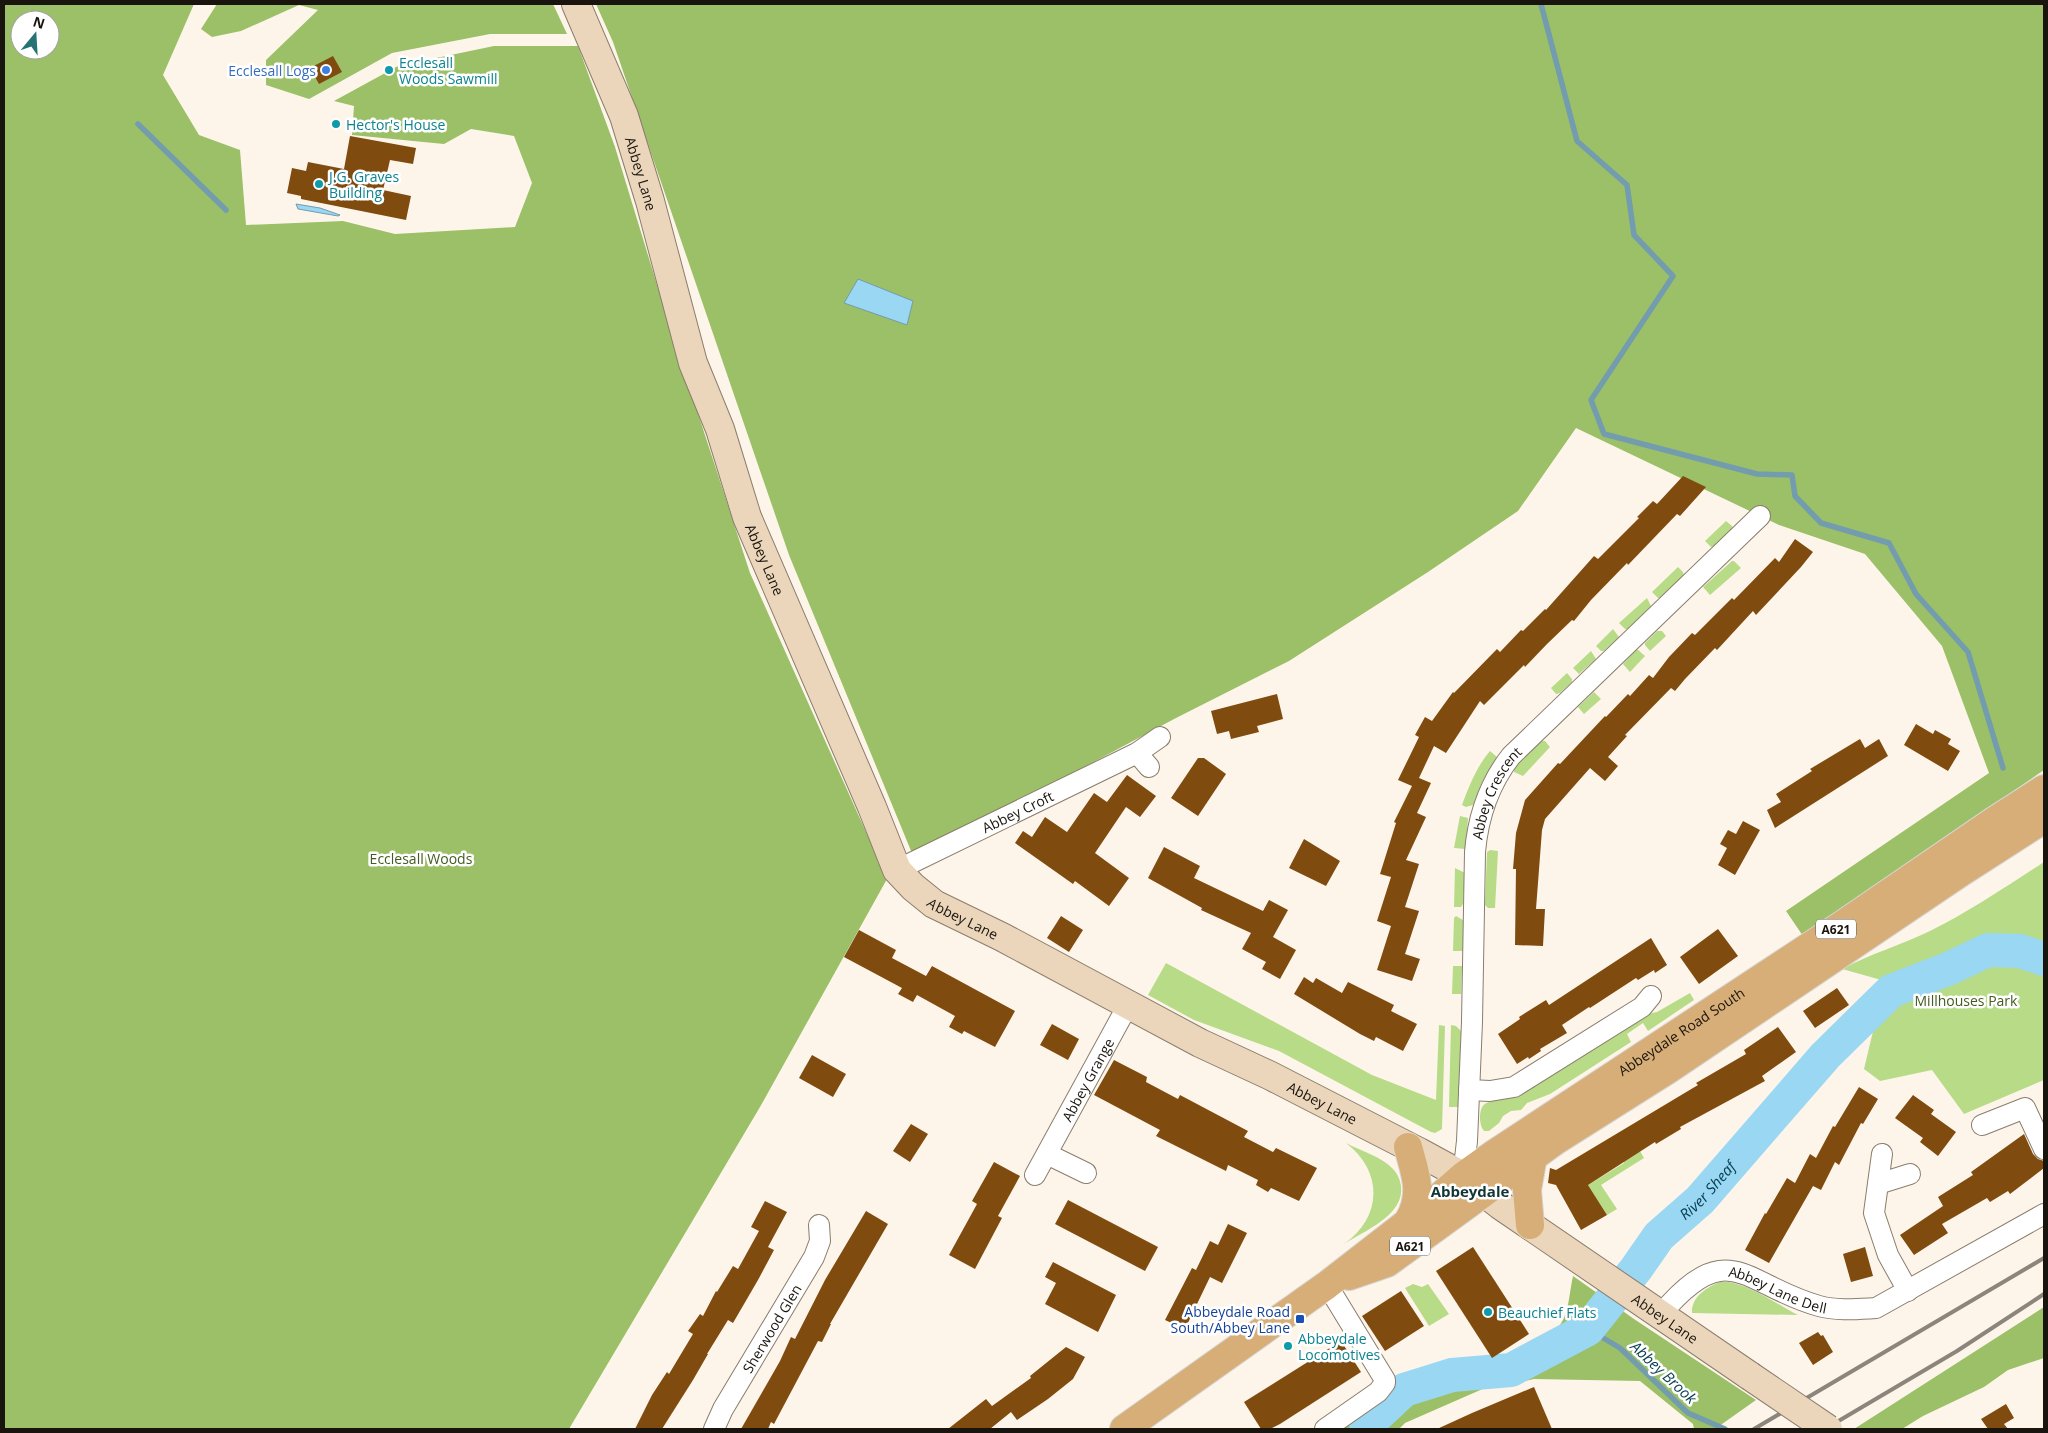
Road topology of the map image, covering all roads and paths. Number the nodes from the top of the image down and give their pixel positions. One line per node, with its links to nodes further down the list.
1 (576, 4): 6 (main road, Abbey Lane)
2 (1760, 516): 9 (street, Abbey Crescent)
3 (1160, 737): 6 (street, Abbey Croft)
4 (2044, 789): 19 (main road, Abbeydale Road South / A621)
5 (2044, 819): 15 (main road, Abbeydale Road South / A621)
6 (898, 870): 8 (main road, Abbey Lane)
7 (1651, 996): 9 (street)
8 (1128, 1005): 11 (main road, Abbey Lane); 13 (street, Abbey Grange)
9 (1469, 1090): 19 (street, Abbey Crescent)
10 (1982, 1125): 12 (street)
11 (1408, 1147): 19 (main road, Abbey Lane); 22 (main road)
12 (2044, 1148)
13 (1047, 1154): 16 (street); 18 (street, Abbey Grange)
14 (1882, 1154): 20 (street)
15 (1533, 1156): 19 (main road, Abbeydale Road South / A621); 24 (main road)
16 (1086, 1173)
17 (1910, 1174): 20 (street)
18 (1035, 1175)
19 (1474, 1184): 22 (main road, Abbeydale Road South / A621); 24 (main road, Abbey Lane); 25 (main road, Abbeydale Road South / A621)
20 (1878, 1184): 26 (street)
21 (2044, 1214): 26 (street, Abbey Lane Dell)
22 (1408, 1222): 25 (main road, Abbeydale Road South / A621)
23 (819, 1225): 28 (street, Sherwood Glen)
24 (1530, 1225): 27 (main road, Abbey Lane)
25 (1327, 1284): 29 (main road, Abbeydale Road South / A621); 30 (street)
26 (1908, 1291): 27 (street, Abbey Lane Dell)
27 (1653, 1308): 31 (main road, Abbey Lane, bridge)
28 (714, 1429)
29 (1124, 1429)
30 (1325, 1429)
31 (1828, 1429)

